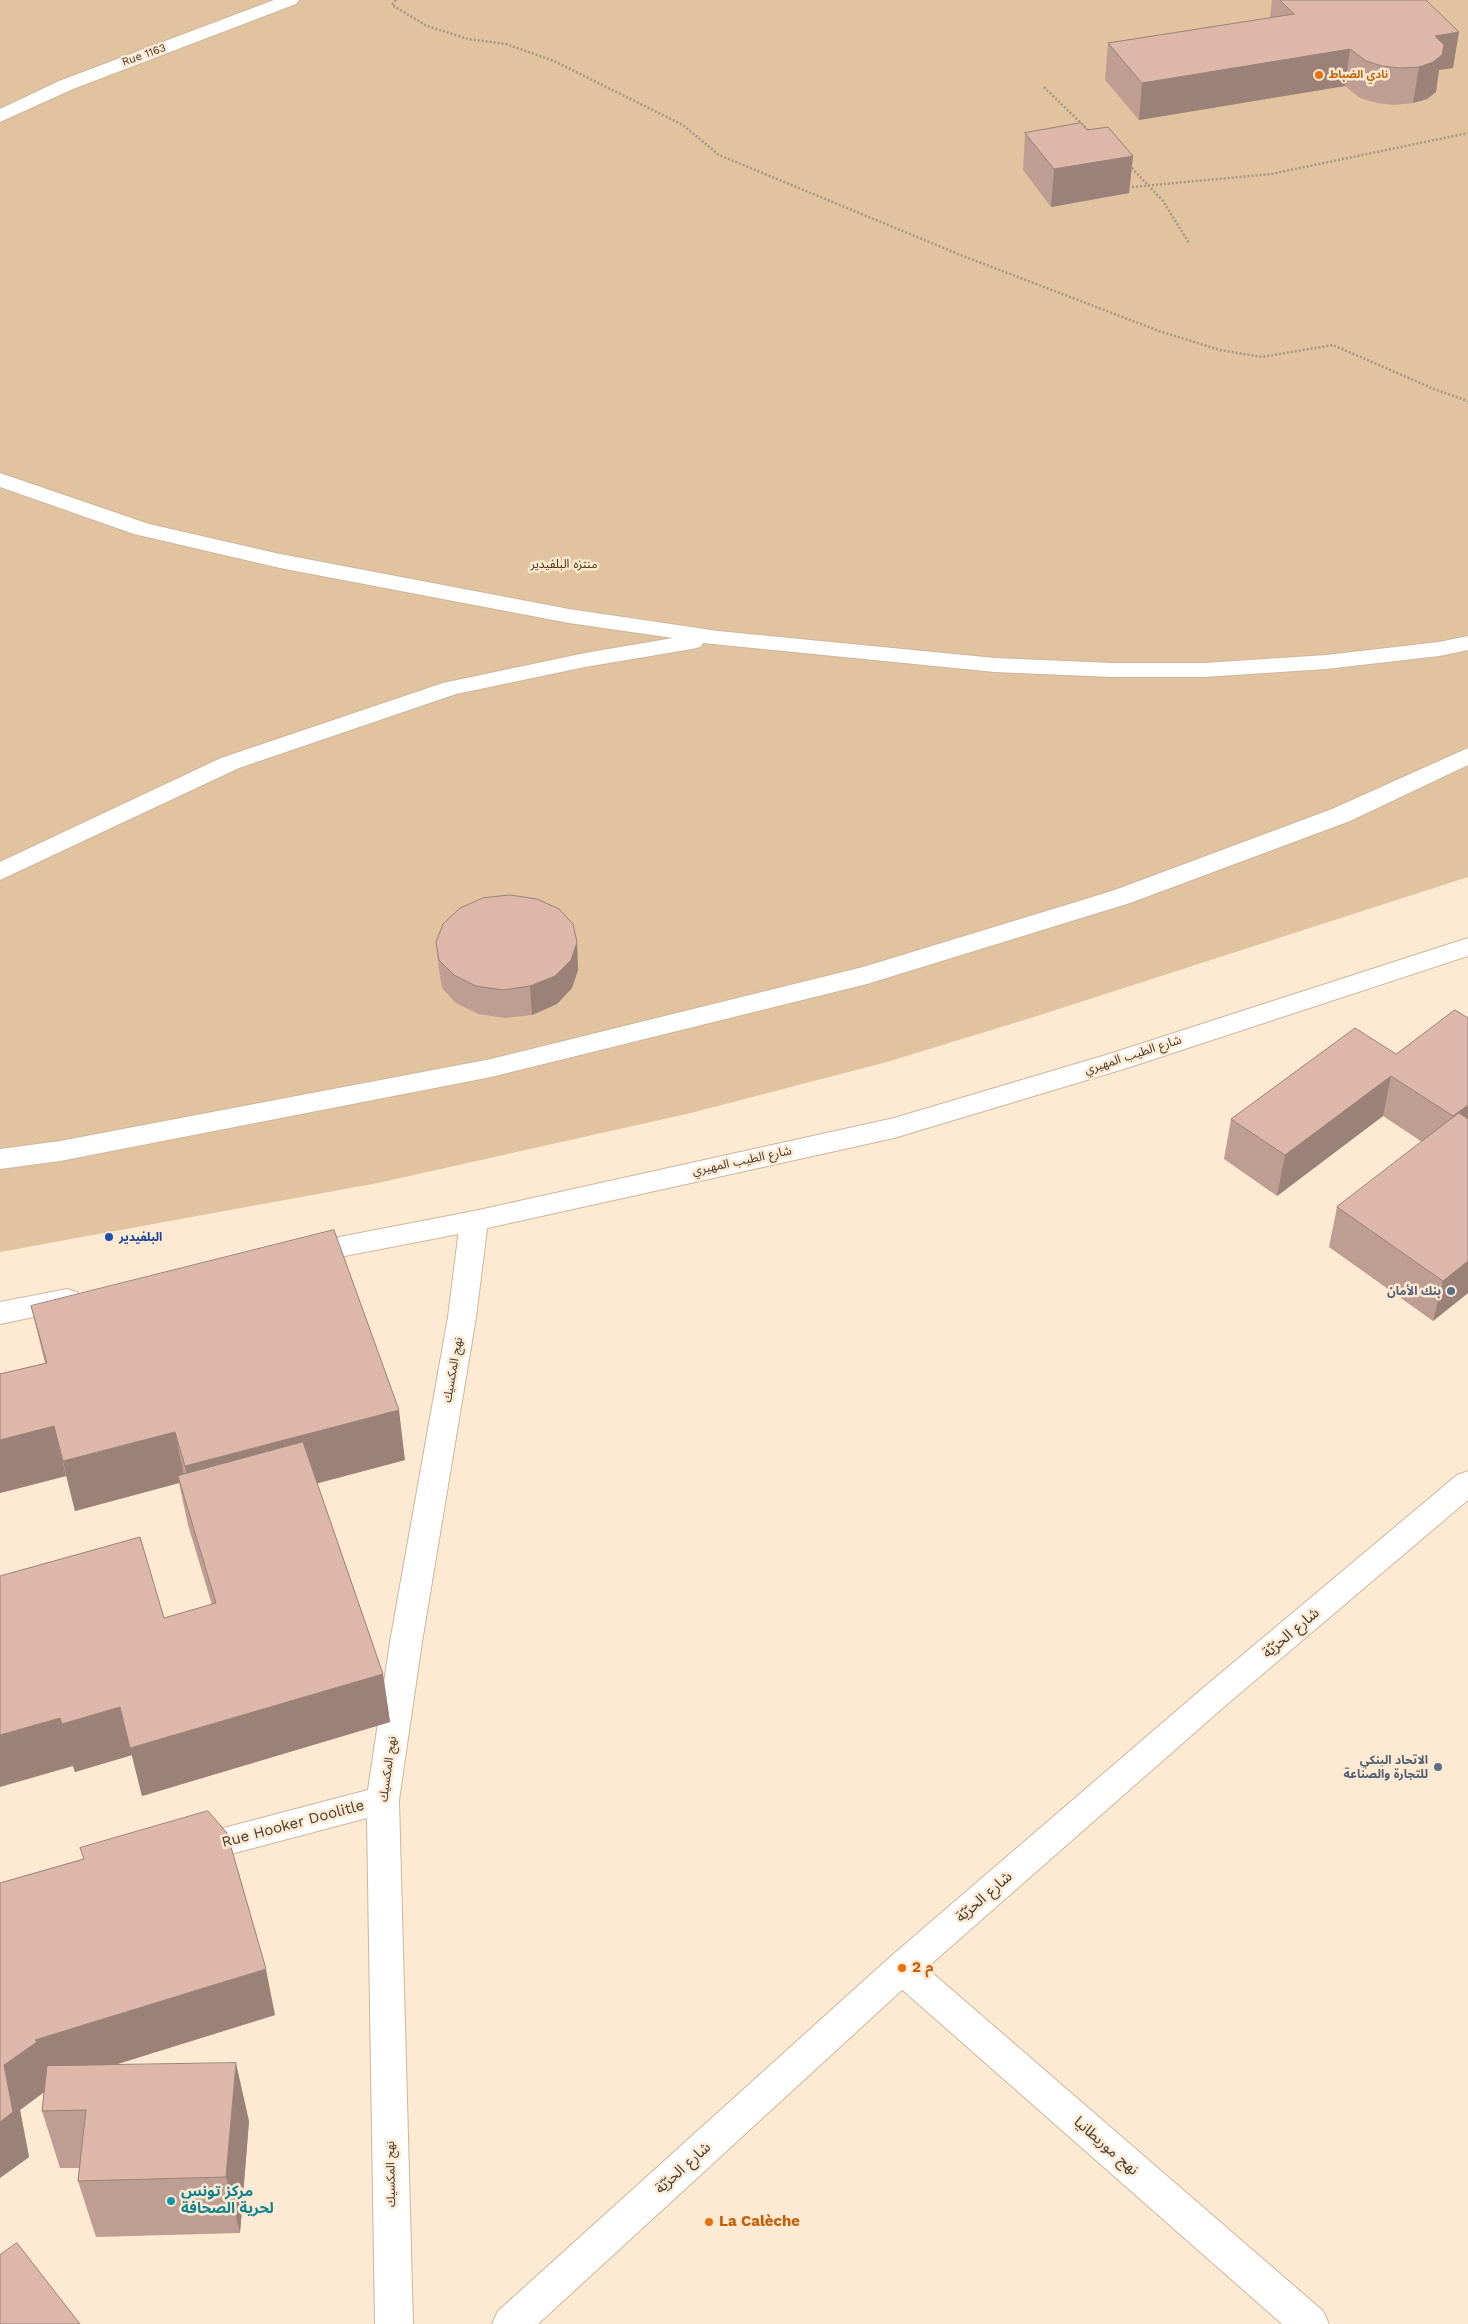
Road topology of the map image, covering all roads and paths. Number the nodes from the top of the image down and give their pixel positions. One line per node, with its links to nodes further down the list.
1 (290, 0): 4 (street, Rue 1163)
2 (396, 0): 11 (path)
3 (1044, 87): 6 (path)
4 (0, 116)
5 (1468, 133): 8 (path)
6 (1092, 134)
7 (1126, 162): 8 (path)
8 (1152, 185): 9 (path); 10 (path)
9 (1132, 187)
10 (1189, 243)
11 (1468, 401)
12 (0, 480): 13 (street)
13 (718, 638): 14 (street); 16 (street)
14 (1468, 643)
15 (1468, 756): 18 (street)
16 (0, 872)
17 (1468, 947): 19 (street, شارع الطيب المهيري)
18 (0, 1159)
19 (474, 1221): 20 (street, شارع الطيب المهيري); 24 (street, نهج المكسيك)
20 (280, 1258)
21 (87, 1296): 22 (street)
22 (0, 1313)
23 (1468, 1483): 26 (street, شارع الحرّيّة)
24 (383, 1800): 25 (street, Rue Hooker Doolitle); 27 (street, نهج المكسيك)
25 (163, 1858)
26 (902, 1968): 28 (street, شارع الحرّيّة); 29 (street, نهج موريطانيا)
27 (394, 2324)
28 (511, 2324)
29 (1310, 2324)

